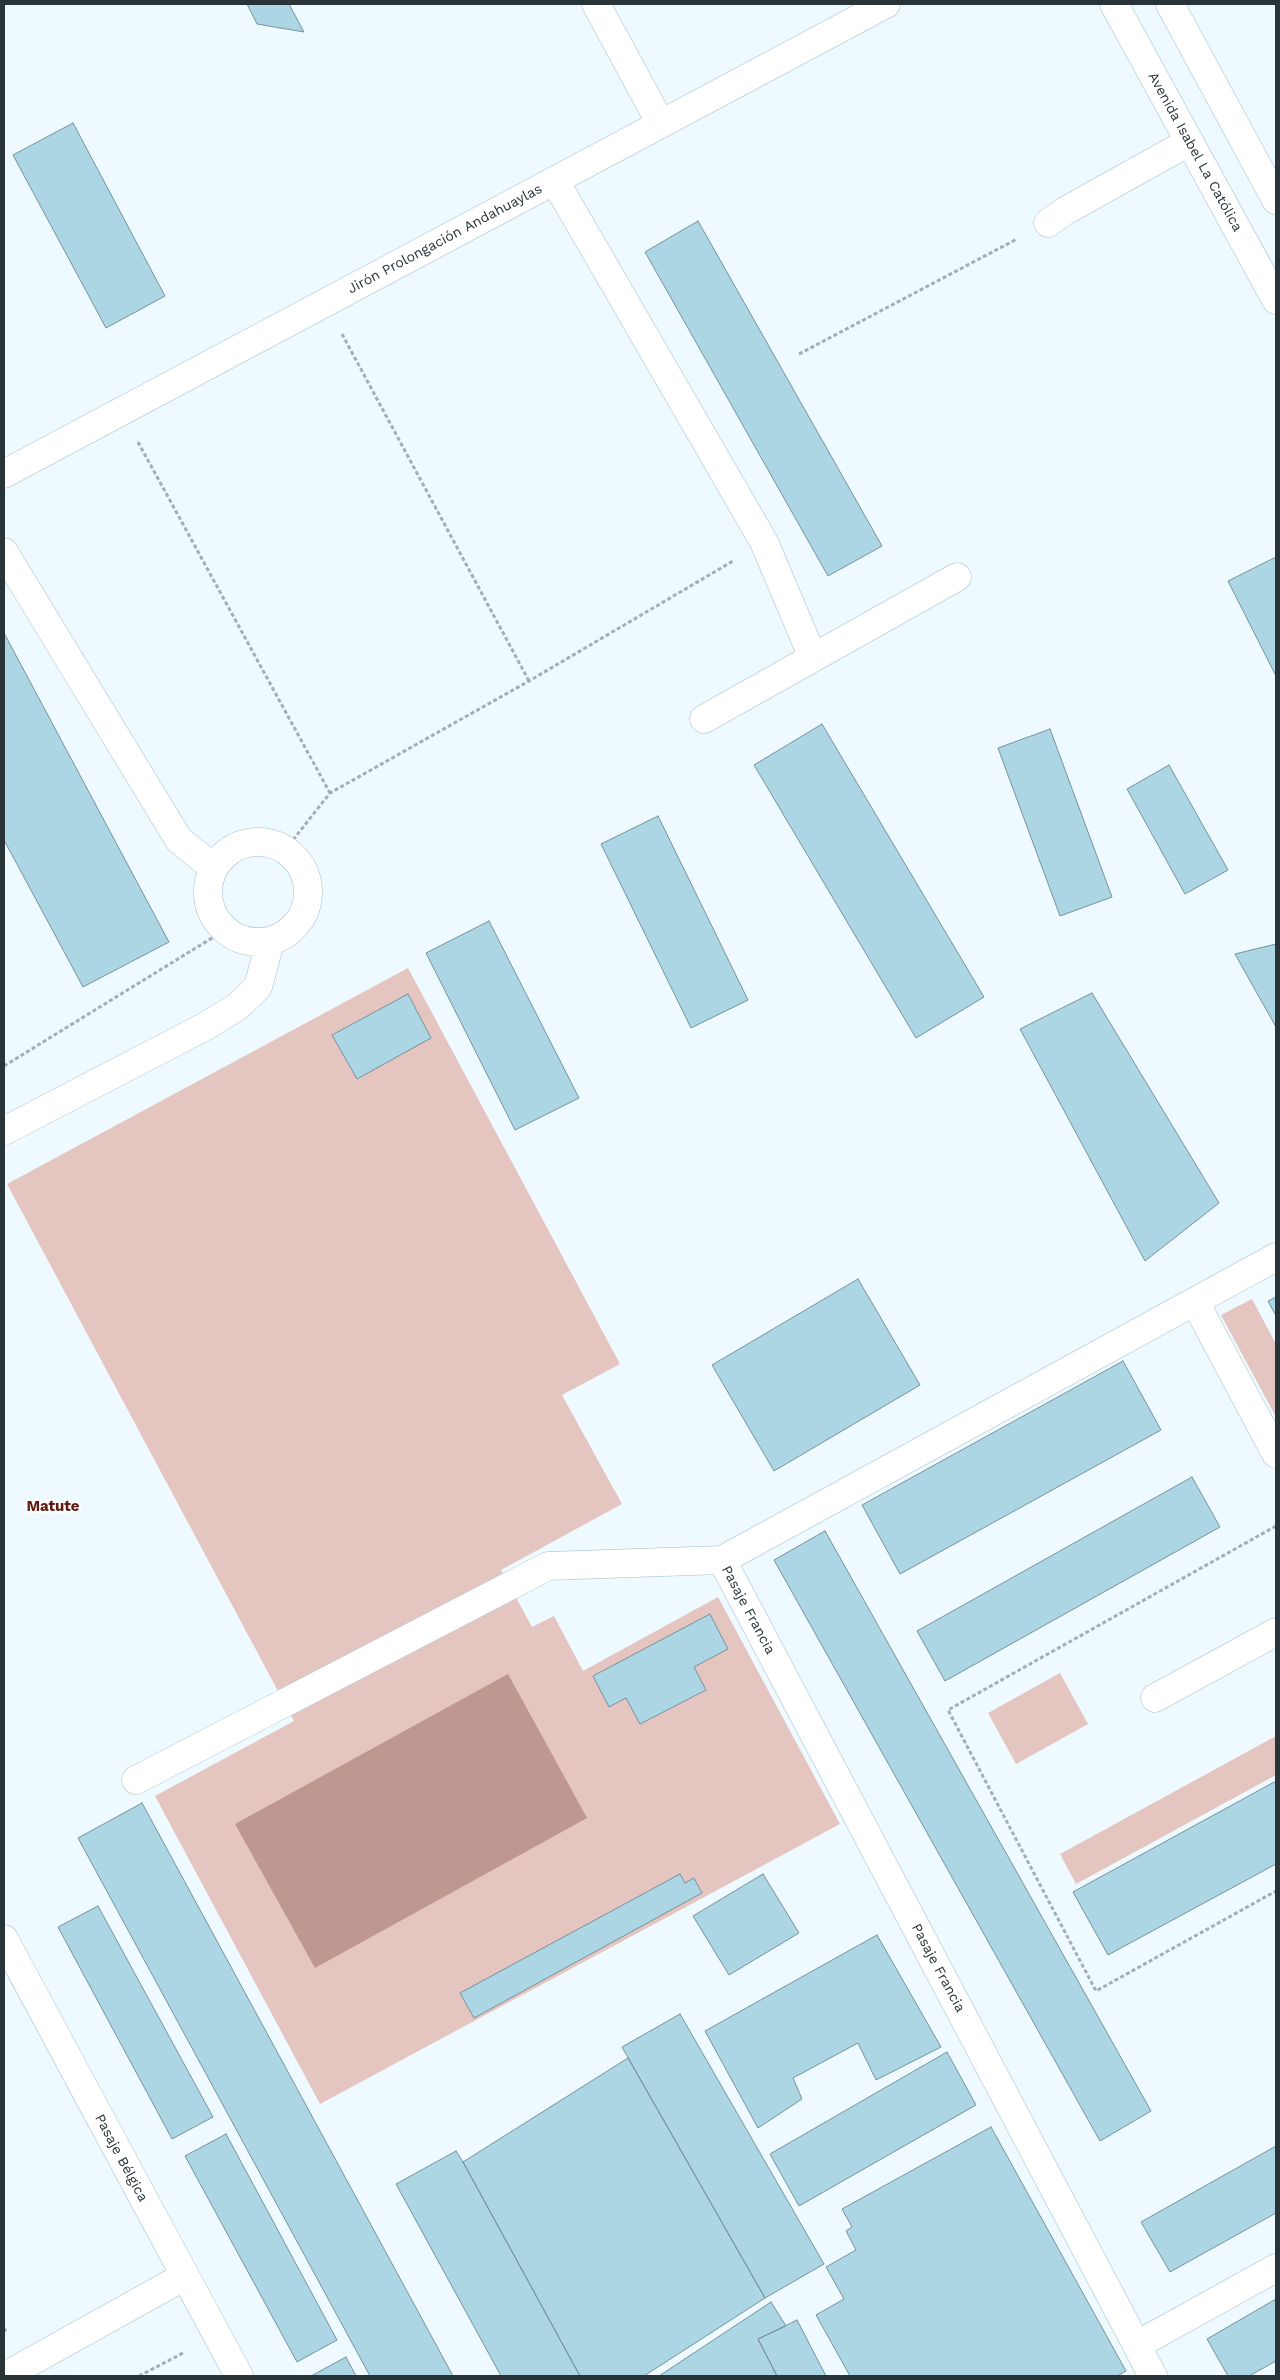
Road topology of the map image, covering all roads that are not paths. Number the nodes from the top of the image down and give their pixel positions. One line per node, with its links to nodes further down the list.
1 (596, 4): 5 (street)
2 (1114, 4): 6 (street, Avenida Isabel La Católica)
3 (1170, 4): 8 (street)
4 (877, 6): 5 (street, Jirón Prolongación Andahuaylas)
5 (661, 124): 7 (street, Jirón Prolongación Andahuaylas)
6 (1190, 142): 9 (street); 10 (street, Avenida Isabel La Católica)
7 (555, 181): 11 (street, Jirón Prolongación Andahuaylas); 14 (street)
8 (1276, 200)
9 (1048, 223)
10 (1276, 300)
11 (4, 474)
12 (4, 552): 16 (street)
13 (957, 577): 14 (street)
14 (813, 658): 15 (street)
15 (704, 719)
16 (214, 868): 17 (street); 17 (street)
17 (270, 942): 18 (street)
18 (4, 1131)
19 (1276, 1257): 20 (street)
20 (1195, 1302): 21 (street); 22 (street)
21 (1276, 1454)
22 (722, 1560): 25 (street); 29 (street, Pasaje Francia)
23 (1276, 1632): 24 (street)
24 (1155, 1698)
25 (136, 1780)
26 (4, 1940): 28 (street, Pasaje Bélgica)
27 (1276, 2268): 29 (street)
28 (185, 2276): 30 (street); 31 (street, Pasaje Bélgica)
29 (1137, 2345): 32 (street, Pasaje Francia)
30 (5, 2376)
31 (238, 2376)
32 (1154, 2376)

